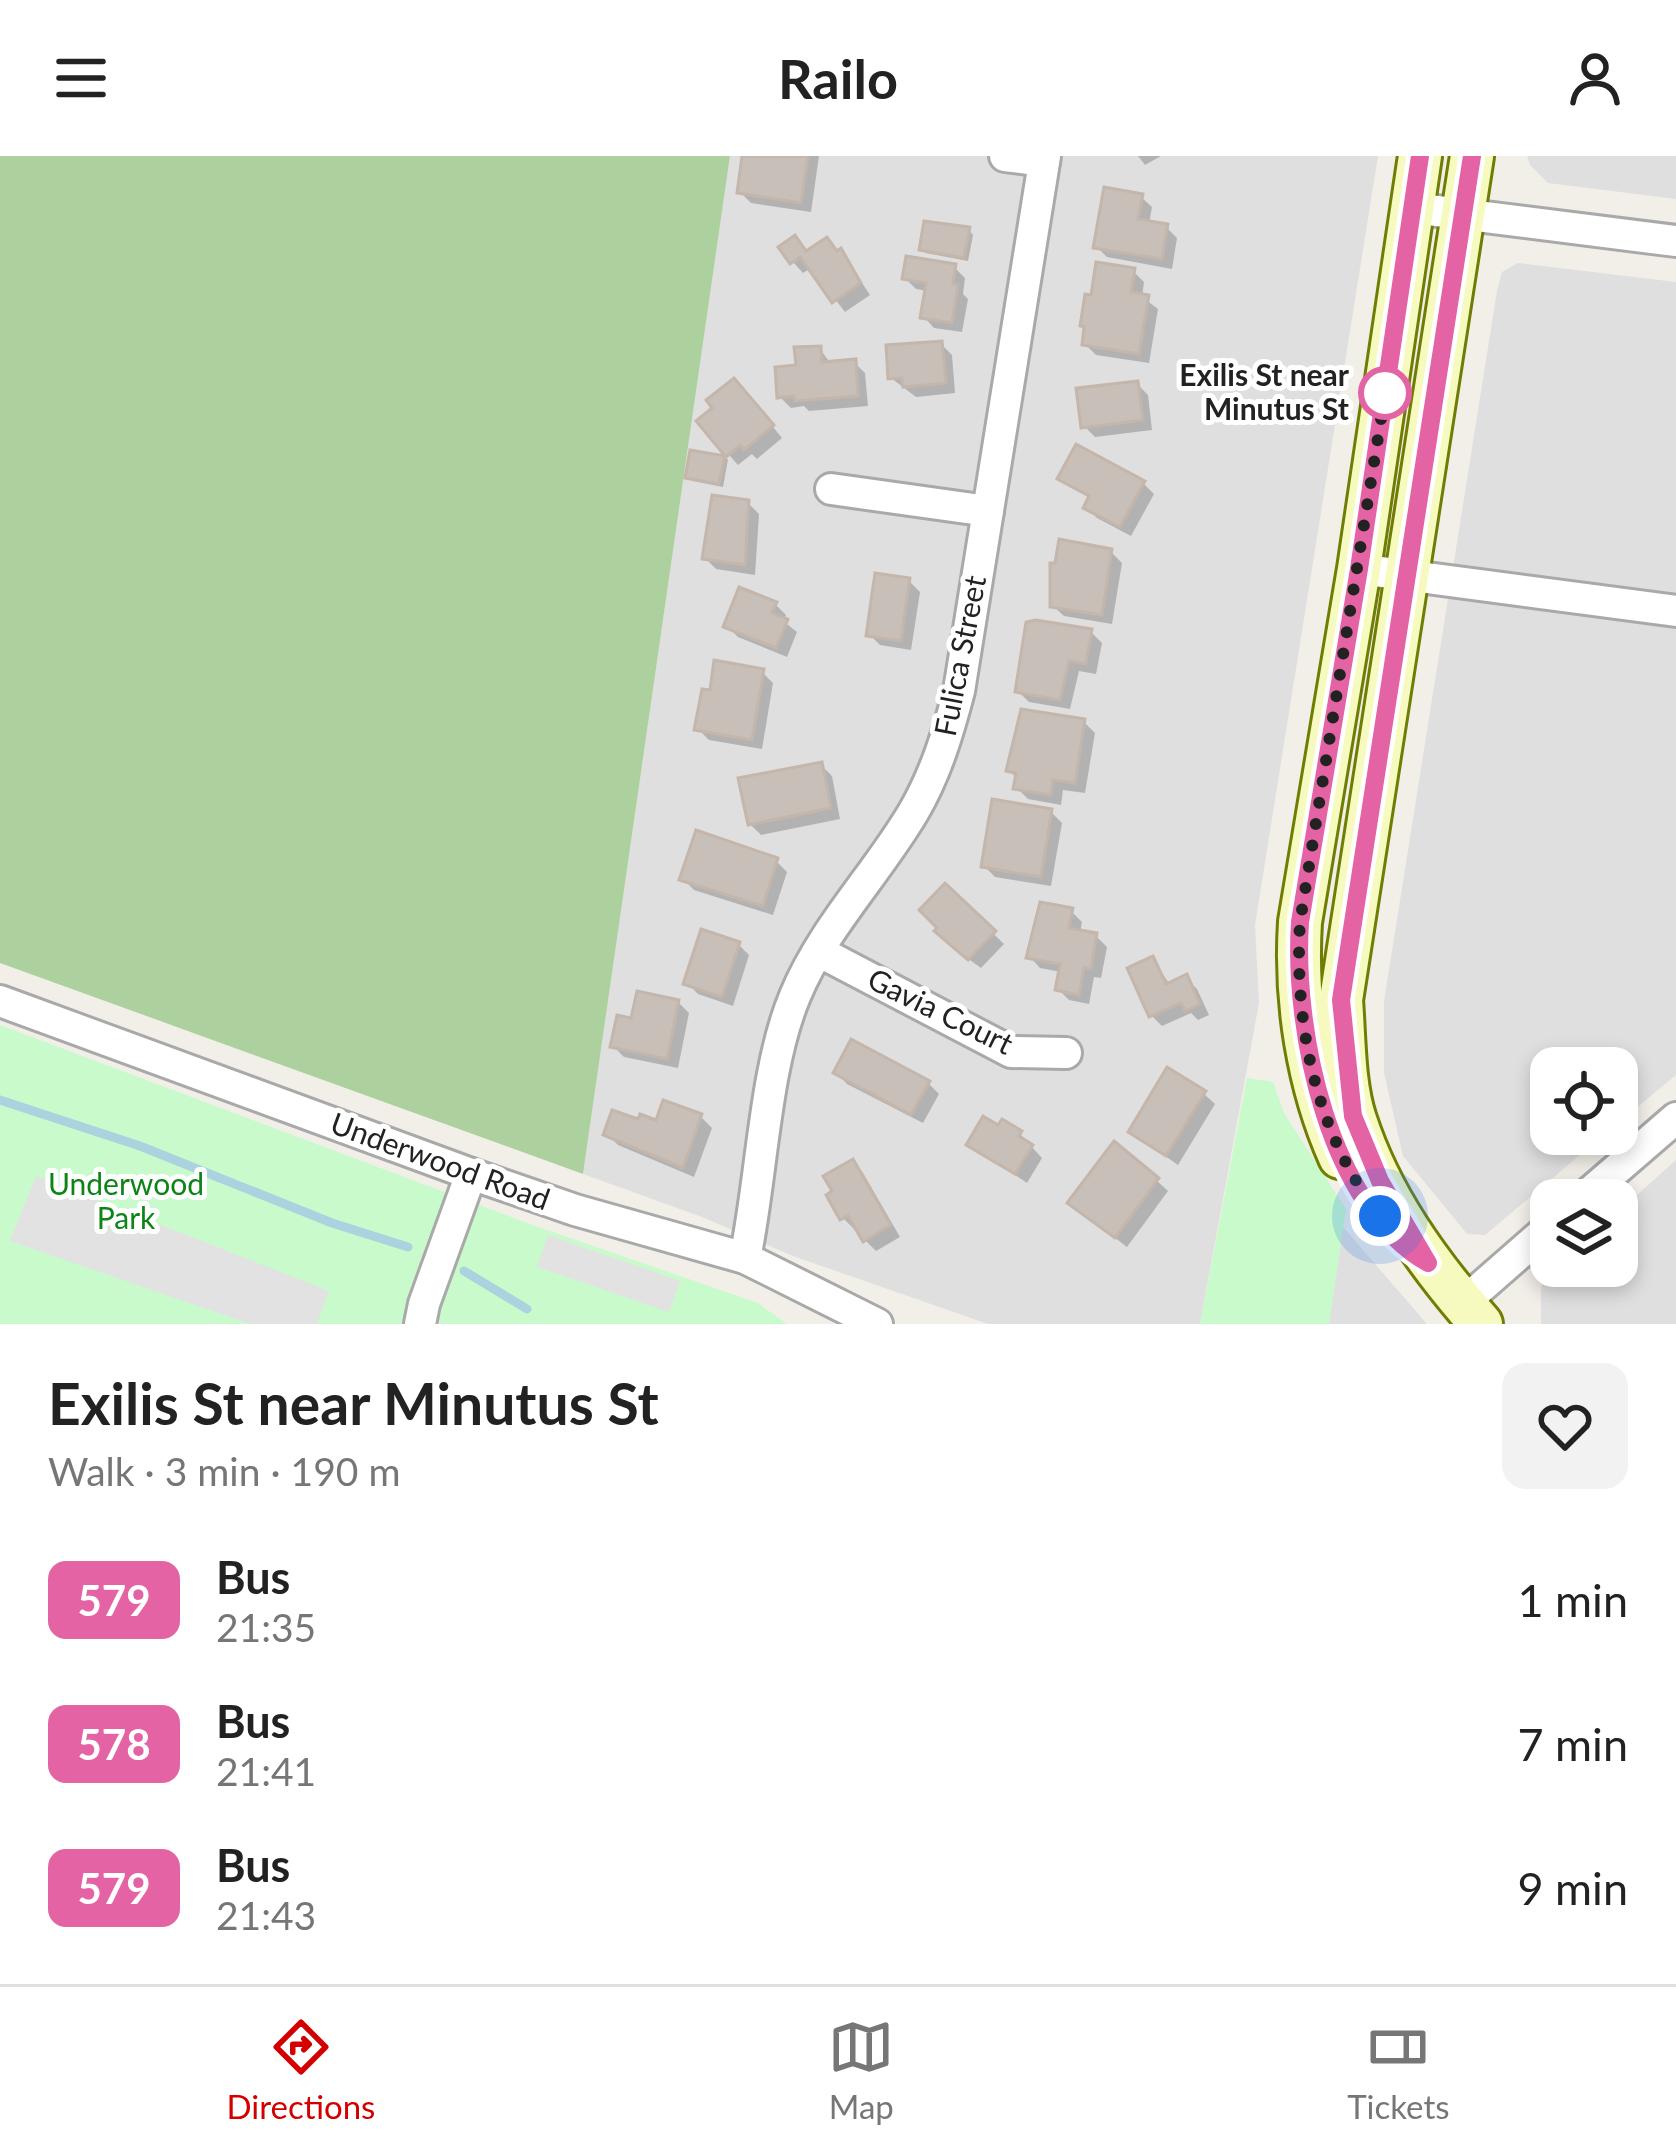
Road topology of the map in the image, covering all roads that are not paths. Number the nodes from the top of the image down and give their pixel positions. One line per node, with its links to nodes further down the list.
1 (1005, 156): 4 (street)
2 (1420, 156): 5 (street)
3 (1472, 156): 6 (street)
4 (1044, 159): 9 (street, Fulica Street)
5 (1413, 208): 6 (street); 10 (street)
6 (1462, 214): 7 (street); 11 (street)
7 (1676, 241)
8 (831, 489): 9 (street)
9 (988, 511): 13 (street, Fulica Street)
10 (1359, 569): 11 (street); 21 (street)
11 (1406, 575): 12 (street); 21 (street)
12 (1676, 610)
13 (820, 952): 15 (street, Gavia Court); 20 (street, Fulica Street)
14 (0, 1001): 17 (street, Underwood Road)
15 (1066, 1053)
16 (1676, 1118): 18 (street)
17 (471, 1174): 20 (street, Underwood Road); 23 (street)
18 (1605, 1179)
19 (1530, 1249): 22 (street)
20 (745, 1258): 24 (street, Underwood Road)
21 (1428, 1263): 22 (street)
22 (1472, 1313)
23 (420, 1324)
24 (877, 1324)

